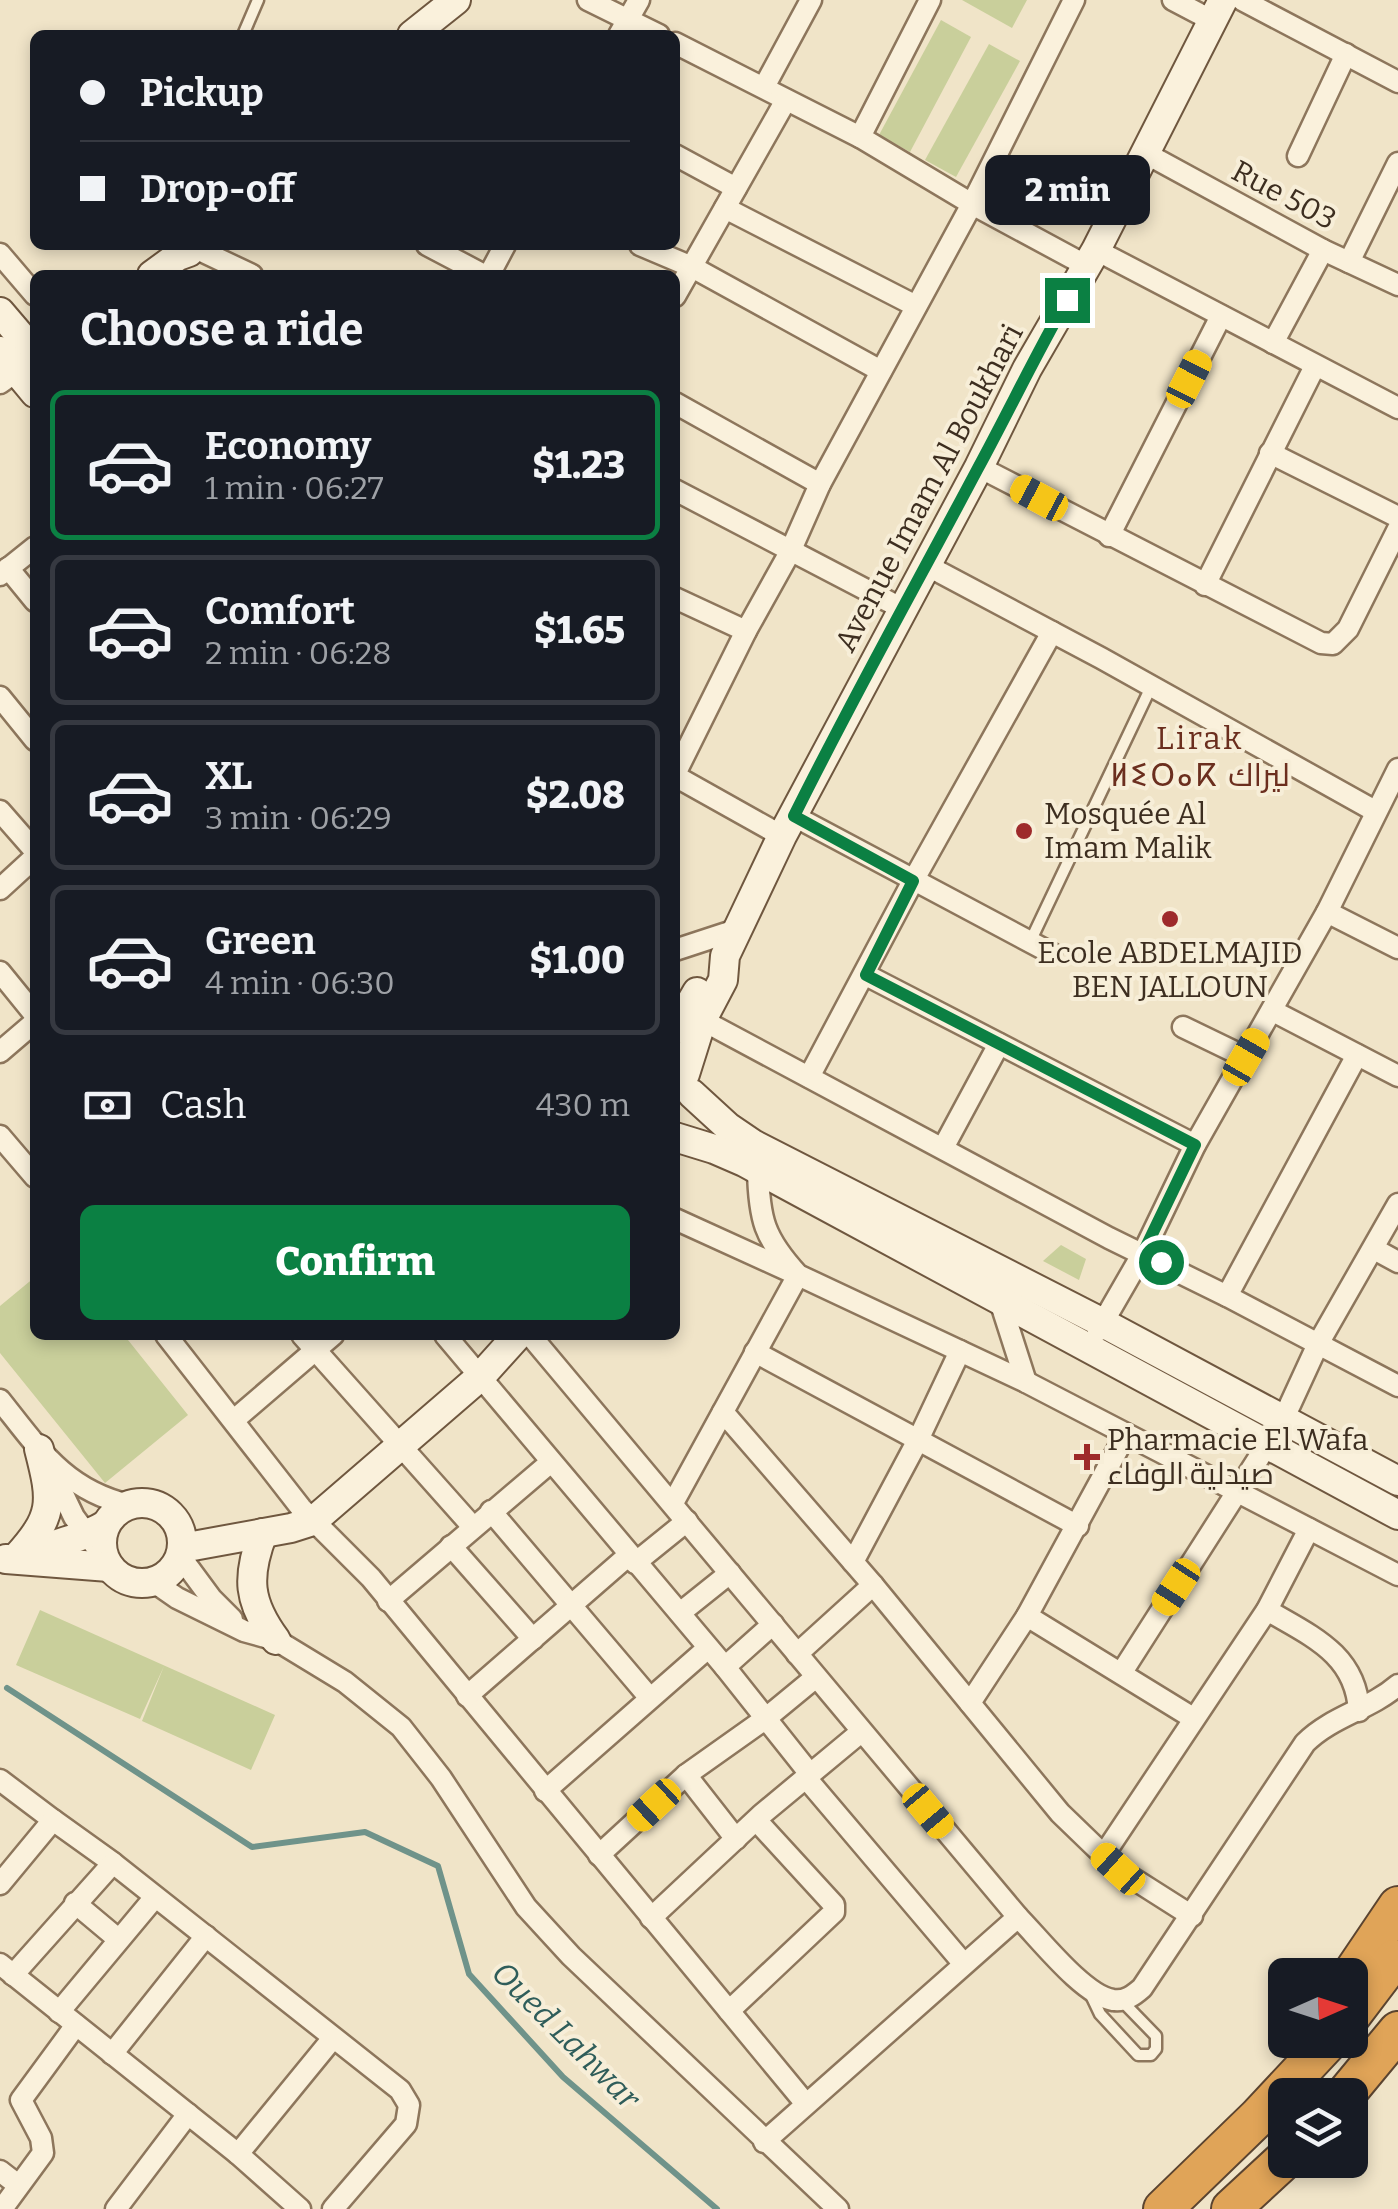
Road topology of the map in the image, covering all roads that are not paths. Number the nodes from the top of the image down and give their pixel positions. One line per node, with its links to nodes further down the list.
1 (258, 0): 11 (lane)
2 (588, 0): 10 (street)
3 (810, 0): 16 (street)
4 (930, 0): 18 (street)
5 (1074, 0): 24 (street)
6 (1173, 0): 9 (street)
7 (1242, 0): 14 (street)
8 (444, 2): 12 (street)
9 (1218, 10): 19 (street, Avenue Imam Al Boukhari)
10 (629, 18)
11 (245, 30)
12 (417, 30)
13 (680, 45): 16 (street)
14 (1346, 54): 15 (street); 20 (street)
15 (1398, 82)
16 (764, 87): 17 (street)
17 (786, 100): 18 (street); 23 (street)
18 (860, 137): 24 (street)
19 (1145, 153): 28 (street, Rue 503); 31 (street, Avenue Imam Al Boukhari)
20 (1298, 156)
21 (680, 158): 23 (street)
22 (1398, 163): 32 (street)
23 (736, 188): 25 (street)
24 (972, 204): 31 (street); 40 (street)
25 (725, 208): 33 (street); 40 (street)
26 (437, 250): 36 (street)
27 (652, 250): 33 (street)
28 (1322, 250): 32 (street, Rue 503); 43 (street)
29 (0, 254): 39 (street)
30 (190, 255): 34 (street); 35 (street)
31 (1092, 258): 42 (street); 50 (street, Avenue Imam Al Boukhari)
32 (1348, 262): 37 (street, Rue 503)
33 (692, 267): 38 (street); 45 (street)
34 (159, 270)
35 (236, 270)
36 (477, 270)
37 (1398, 285)
38 (680, 287)
39 (30, 290)
40 (916, 306): 45 (street)
41 (0, 312): 46 (street)
42 (1221, 316): 43 (street); 55 (street)
43 (1274, 343): 44 (street)
44 (1316, 366): 48 (street); 49 (street)
45 (881, 371): 51 (street)
46 (22, 376)
47 (680, 406): 51 (street)
48 (1398, 408)
49 (1270, 454): 53 (street); 60 (street)
50 (979, 467): 55 (street); 58 (street, Avenue Imam Al Boukhari)
51 (820, 484): 57 (street)
52 (680, 493): 57 (street)
53 (1398, 517)
54 (1398, 530): 60 (street)
55 (1109, 536): 60 (street)
56 (30, 551): 59 (street)
57 (790, 552): 63 (street); 64 (street)
58 (926, 565): 63 (street, Avenue Imam Al Boukhari); 65 (street)
59 (4, 572): 61 (street)
60 (1205, 585)
61 (30, 595)
62 (680, 600): 64 (street)
63 (901, 608): 74 (street, Avenue Imam Al Boukhari)
64 (746, 630): 69 (street)
65 (1052, 632): 66 (street); 77 (street)
66 (1151, 686): 73 (street); 80 (lane)
67 (0, 696): 68 (street)
68 (30, 734)
69 (680, 765)
70 (1398, 768): 73 (street)
71 (680, 777): 74 (street)
72 (0, 811): 75 (street)
73 (1375, 811): 79 (street)
74 (788, 826): 77 (street); 81 (street, Avenue Imam Al Boukhari)
75 (30, 848)
76 (30, 859): 78 (street)
77 (913, 881): 80 (street); 86 (street)
78 (0, 889)
79 (1327, 912): 82 (street); 88 (street)
80 (1030, 942): 84 (street)
81 (731, 943): 83 (street); 87 (street, Avenue Imam Al Boukhari); 90 (street, Avenue Imam Al Boukhari)
82 (1398, 948)
83 (680, 949)
84 (1051, 953)
85 (0, 972): 89 (street)
86 (866, 975): 93 (street); 99 (street)
87 (687, 992)
88 (1273, 1011): 95 (street); 96 (street)
89 (30, 1012)
90 (702, 1020): 98 (street, Avenue Imam Al Boukhari); 99 (street)
91 (30, 1024): 94 (street)
92 (1183, 1027): 96 (street)
93 (999, 1044): 103 (street); 104 (street)
94 (0, 1052)
95 (1357, 1056): 97 (street); 113 (street)
96 (1246, 1057): 103 (street)
97 (1398, 1076)
98 (684, 1077): 100 (street, Avenue Imam Al Boukhari); 115 (street)
99 (809, 1077): 104 (street)
100 (680, 1127)
101 (0, 1136): 105 (street)
102 (680, 1136): 106 (street)
103 (1195, 1145): 110 (street)
104 (943, 1148): 110 (street)
105 (30, 1163)
106 (758, 1170): 112 (street); 114 (street)
107 (1398, 1204): 109 (street)
108 (680, 1221): 112 (street)
109 (1374, 1249): 111 (street); 121 (street)
110 (1143, 1253): 113 (street); 115 (street)
111 (1398, 1262)
112 (798, 1274): 123 (street); 124 (street)
113 (1226, 1296): 121 (street)
114 (1000, 1301): 122 (street); 126 (street)
115 (1103, 1323): 122 (street); 131 (street)
116 (170, 1340): 130 (street)
117 (449, 1340): 125 (street)
118 (513, 1340): 125 (street)
119 (534, 1340): 140 (street)
120 (309, 1343): 130 (street); 135 (street)
121 (1318, 1344): 127 (street); 131 (street)
122 (1089, 1348): 134 (street)
123 (960, 1351): 126 (street); 133 (street)
124 (755, 1352): 129 (street); 133 (street)
125 (481, 1376): 135 (street); 137 (street)
126 (1026, 1382): 132 (street)
127 (1398, 1386)
128 (0, 1400): 136 (street)
129 (723, 1412): 140 (street); 156 (street)
130 (234, 1420): 145 (street)
131 (1282, 1420): 138 (street)
132 (1126, 1434): 139 (street); 147 (street)
133 (918, 1440): 147 (street); 156 (street)
134 (1267, 1444): 139 (street); 143 (street)
135 (403, 1445): 145 (street); 148 (street)
136 (43, 1454): 141 (street); 151 (street); 154 (street)
137 (551, 1462): 142 (street); 155 (street)
138 (1398, 1481)
139 (1238, 1492): 149 (street); 173 (street)
140 (673, 1503): 146 (street)
141 (129, 1505): 144 (street); 151 (street)
142 (491, 1511): 148 (street); 162 (street)
143 (1398, 1515)
144 (174, 1520): 150 (street); 153 (street)
145 (313, 1521): 150 (street); 161 (street)
146 (688, 1521): 155 (street); 157 (street)
147 (1078, 1526): 165 (street)
148 (473, 1527): 152 (street)
149 (1309, 1529): 158 (street); 163 (street)
150 (260, 1534): 153 (street); 169 (street)
151 (101, 1546): 154 (street); 154 (street); 159 (street)
152 (450, 1546): 161 (street); 168 (street)
153 (181, 1552): 159 (street); 167 (street)
154 (14, 1558)
155 (632, 1559): 162 (street); 164 (street)
156 (853, 1562): 160 (street)
157 (730, 1573): 164 (street); 166 (street)
158 (1398, 1576)
159 (154, 1582): 167 (street)
160 (873, 1585): 171 (street); 178 (street)
161 (388, 1600): 176 (street)
162 (572, 1605): 168 (street); 177 (street)
163 (1267, 1610): 179 (street); 180 (street)
164 (680, 1613): 170 (street)
165 (1027, 1616): 173 (street); 178 (street)
166 (772, 1624): 171 (street); 172 (street)
167 (244, 1631): 169 (street)
168 (533, 1639): 176 (street)
169 (276, 1640): 222 (street)
170 (708, 1648): 172 (street); 177 (street)
171 (797, 1654): 174 (street)
172 (725, 1667): 181 (street)
173 (1122, 1672): 180 (street)
174 (816, 1677): 181 (street); 182 (street)
175 (1398, 1685): 179 (street)
176 (467, 1696): 186 (street)
177 (649, 1697): 186 (street)
178 (970, 1702): 191 (street)
179 (1359, 1711): 198 (street)
180 (1193, 1718): 191 (street)
181 (765, 1719): 183 (street); 184 (street)
182 (861, 1732): 184 (street); 197 (street)
183 (686, 1776): 189 (street); 190 (street)
184 (808, 1776): 188 (street); 204 (street)
185 (0, 1780): 187 (street)
186 (545, 1791): 190 (street)
187 (53, 1820): 192 (street); 193 (street)
188 (756, 1821): 189 (street); 209 (street)
189 (736, 1839): 199 (street)
190 (599, 1855): 199 (street)
191 (1103, 1856): 198 (street)
192 (114, 1863): 194 (street); 195 (street)
193 (0, 1884)
194 (155, 1896): 200 (street); 201 (street)
195 (75, 1903): 201 (street); 205 (street)
196 (1398, 1906): 203 (highway)
197 (1018, 1916): 204 (street); 206 (street)
198 (1192, 1916): 208 (street)
199 (651, 1918): 209 (street)
200 (206, 1936): 213 (street); 214 (street)
201 (118, 1939): 210 (street)
202 (1398, 1953): 207 (highway)
203 (1363, 1958)
204 (963, 1963): 220 (street)
205 (7, 1970): 210 (street)
206 (1086, 1986): 208 (street); 208 (lane)
207 (1368, 1993)
208 (1122, 2000)
209 (729, 2011): 220 (street)
210 (59, 2012): 211 (street)
211 (76, 2025): 214 (street); 227 (street)
212 (1398, 2031): 218 (highway)
213 (332, 2038): 223 (street); 231 (street)
214 (112, 2054): 221 (street)
215 (1398, 2057): 219 (highway)
216 (1284, 2058): 233 (highway)
217 (1313, 2058): 234 (highway)
218 (1358, 2078)
219 (1368, 2094)
220 (806, 2104): 222 (street)
221 (188, 2114): 223 (street); 229 (street)
222 (764, 2142): 232 (street)
223 (238, 2154): 230 (street)
224 (0, 2171): 227 (street)
225 (1268, 2175): 235 (highway)
226 (1293, 2178): 236 (highway)
227 (18, 2185): 228 (street)
228 (2, 2209)
229 (116, 2209)
230 (300, 2209)
231 (333, 2209)
232 (838, 2209)
233 (1139, 2209)
234 (1163, 2209)
235 (1231, 2209)
236 (1262, 2209)

